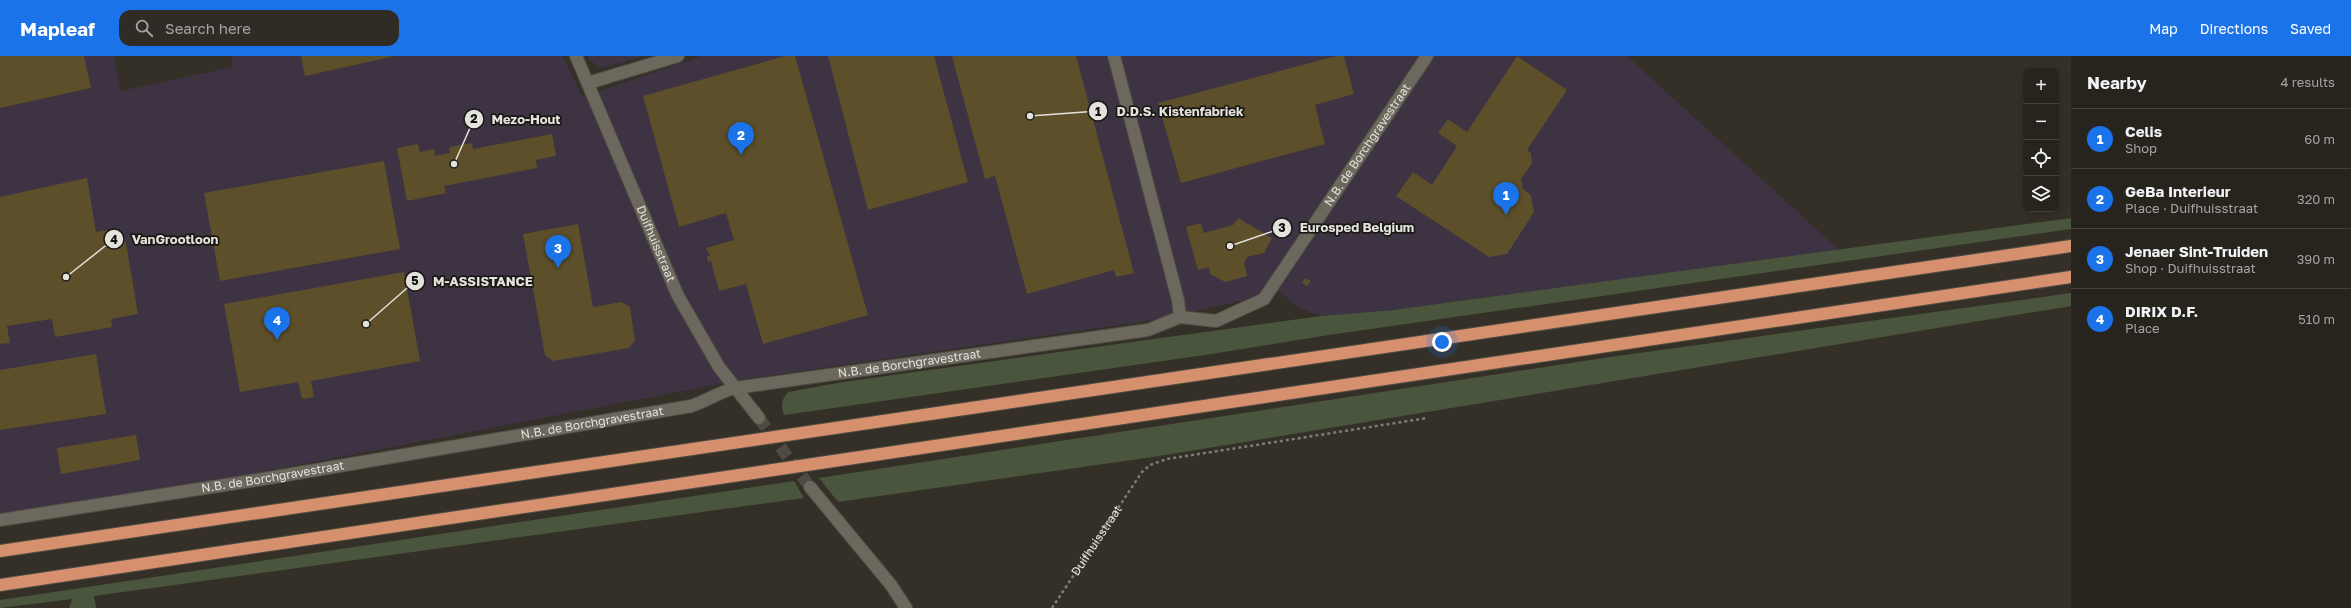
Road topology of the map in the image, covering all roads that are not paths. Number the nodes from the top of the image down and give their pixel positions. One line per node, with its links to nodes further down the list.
1 (576, 56): 5 (street, Duifhuisstraat)
2 (678, 56): 5 (street)
3 (1114, 56): 8 (street)
4 (1427, 56): 8 (street, N.B. de Borchgravestraat)
5 (588, 82): 9 (street, Duifhuisstraat)
6 (2071, 246): 13 (highway)
7 (2071, 277): 14 (highway)
8 (1180, 317): 9 (street, N.B. de Borchgravestraat)
9 (736, 388): 10 (street, Duifhuisstraat); 12 (street, N.B. de Borchgravestraat)
10 (759, 418)
11 (810, 486): 15 (street)
12 (0, 520)
13 (0, 551)
14 (0, 584)
15 (906, 608)

